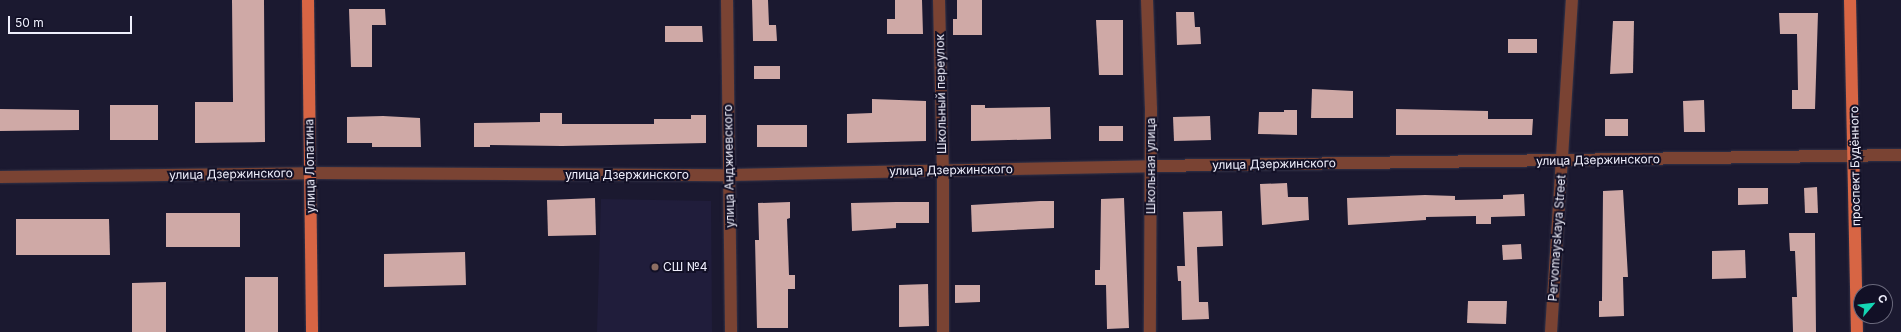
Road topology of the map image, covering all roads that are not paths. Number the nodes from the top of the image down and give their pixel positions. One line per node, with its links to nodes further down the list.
1 (308, 0): 12 (main road, улица Лопатина)
2 (727, 0): 13 (street, улица Анджиевского)
3 (939, 0): 11 (street, Школьный переулок)
4 (1147, 0): 10 (street, Школьная улица)
5 (1572, 0): 9 (street, Pervomayskaya Street)
6 (1850, 0): 8 (main road, проспект Будённого)
7 (1901, 155): 8 (street, улица Дзержинского)
8 (1855, 156): 9 (street, улица Дзержинского); 20 (main road, проспект Будённого)
9 (1562, 160): 10 (street, улица Дзержинского); 19 (street, Pervomayskaya Street)
10 (1152, 166): 11 (street, улица Дзержинского); 18 (street, Школьная улица)
11 (943, 170): 13 (street, улица Дзержинского); 17 (street, Школьный переулок)
12 (310, 173): 13 (street, улица Дзержинского); 14 (street, улица Дзержинского); 15 (main road, улица Лопатина)
13 (730, 175): 16 (street, улица Анджиевского)
14 (0, 177)
15 (312, 332)
16 (731, 332)
17 (943, 332)
18 (1150, 332)
19 (1551, 332)
20 (1857, 332)

